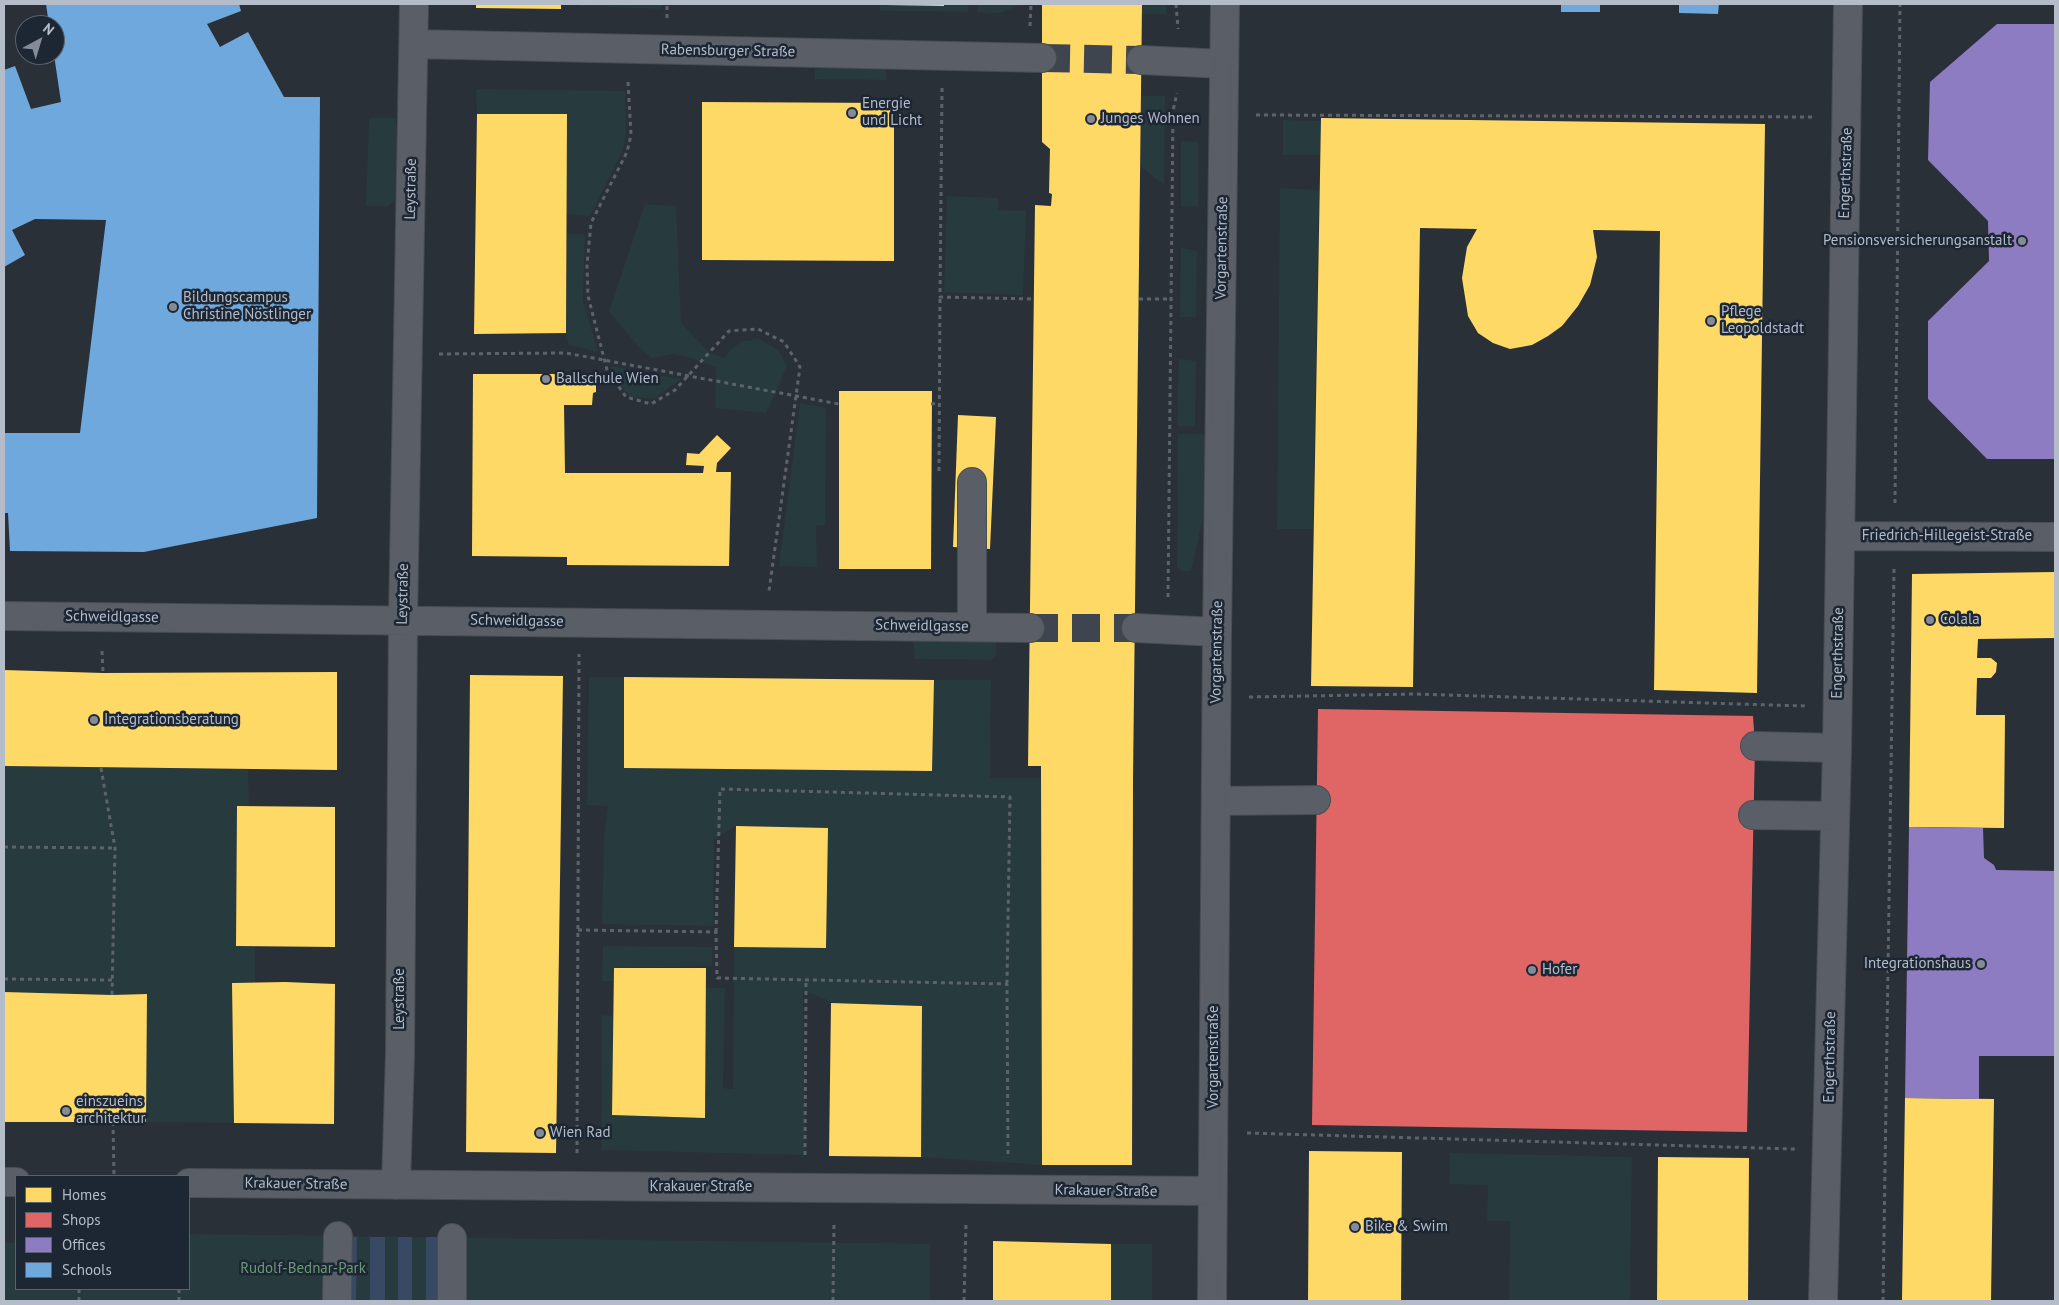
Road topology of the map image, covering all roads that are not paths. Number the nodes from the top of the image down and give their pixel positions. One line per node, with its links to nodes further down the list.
1 (414, 4): 4 (street, Leystraße)
2 (1225, 4): 7 (street, Vorgartenstraße)
3 (1848, 4): 9 (street, Engerthstraße)
4 (414, 44): 5 (street, Rabensburger Straße); 12 (street, Leystraße)
5 (1042, 58)
6 (1141, 60): 7 (street)
7 (1224, 64): 16 (street, Vorgartenstraße)
8 (972, 482): 13 (street)
9 (1840, 536): 10 (street, Friedrich-Hillegeist-Straße); 18 (street, Engerthstraße)
10 (2055, 537)
11 (4, 616): 12 (street, Schweidlgasse)
12 (403, 619): 13 (street, Schweidlgasse); 24 (street, Leystraße)
13 (972, 627): 14 (street, Schweidlgasse)
14 (1030, 628)
15 (1136, 628): 16 (street)
16 (1217, 632): 20 (street, Vorgartenstraße)
17 (1754, 746): 18 (street)
18 (1837, 748): 22 (street, Engerthstraße)
19 (1316, 800): 20 (street)
20 (1216, 801): 25 (street, Vorgartenstraße)
21 (1753, 815): 22 (street)
22 (1835, 816): 31 (street, Engerthstraße)
23 (190, 1183): 24 (street, Krakauer Straße)
24 (396, 1185): 25 (street, Krakauer Straße)
25 (1213, 1191): 30 (street, Vorgartenstraße)
26 (338, 1236): 28 (street)
27 (452, 1238): 29 (street)
28 (337, 1301)
29 (452, 1301)
30 (1212, 1301)
31 (1823, 1301)

